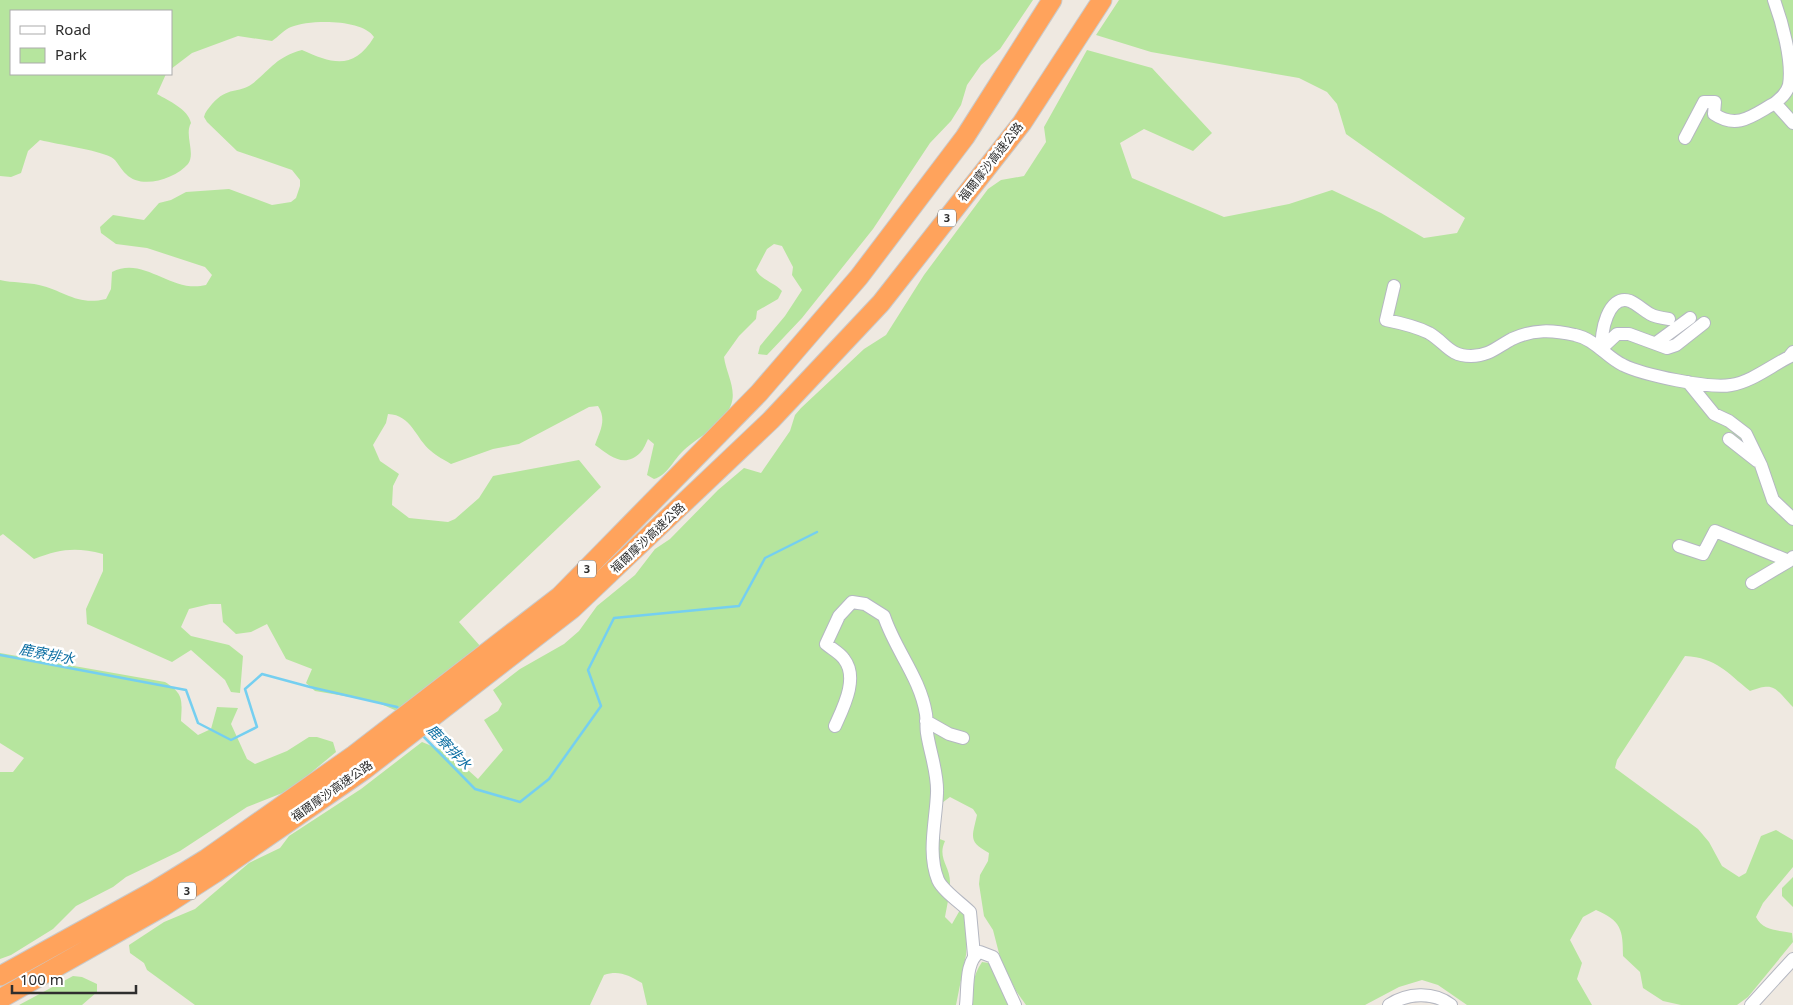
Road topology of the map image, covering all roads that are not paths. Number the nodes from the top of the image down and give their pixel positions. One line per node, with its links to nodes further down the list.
1 (1052, 0): 21 (highway, 福爾摩沙高速公路 / 3)
2 (1102, 0): 21 (highway, 福爾摩沙高速公路 / 3)
3 (1774, 0): 4 (street)
4 (1775, 103): 5 (street); 6 (street)
5 (1793, 123)
6 (1685, 138)
7 (1394, 286): 12 (street)
8 (1690, 318): 11 (street)
9 (1669, 319): 12 (street)
10 (1704, 323): 11 (street)
11 (1656, 343): 12 (street)
12 (1602, 348): 14 (street)
13 (1793, 352): 14 (street)
14 (1688, 382): 16 (street)
15 (1730, 439): 16 (street)
16 (1761, 464): 17 (street)
17 (1793, 519)
18 (1679, 546): 19 (street)
19 (1791, 559): 20 (street)
20 (1752, 583)
21 (468, 679): 25 (highway, 福爾摩沙高速公路 / 3)
22 (926, 721): 23 (street); 24 (street); 26 (street)
23 (835, 726)
24 (963, 738)
25 (359, 762): 28 (highway, 福爾摩沙高速公路 / 3); 29 (highway, 福爾摩沙高速公路 / 3)
26 (974, 955): 30 (street); 31 (street)
27 (1793, 958): 34 (street)
28 (0, 976)
29 (0, 998)
30 (966, 1005)
31 (1016, 1005)
32 (1389, 1005): 33 (street)
33 (1451, 1005)
34 (1751, 1005)

